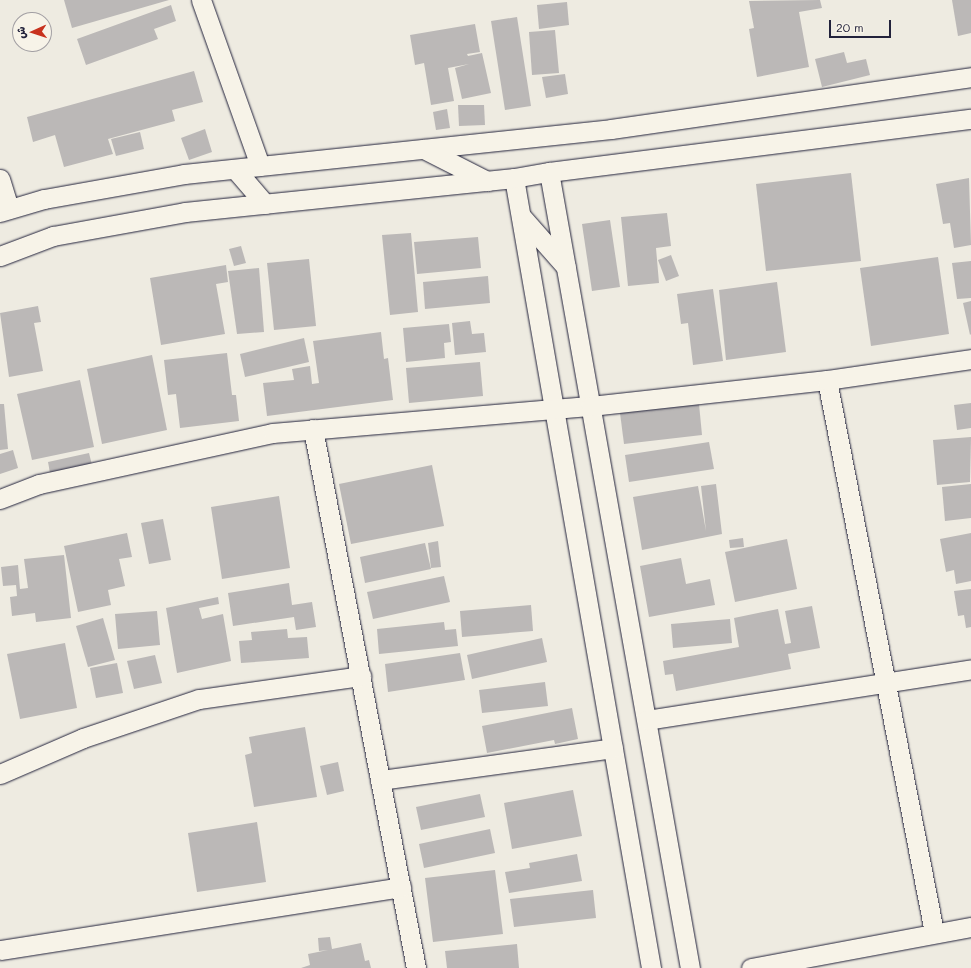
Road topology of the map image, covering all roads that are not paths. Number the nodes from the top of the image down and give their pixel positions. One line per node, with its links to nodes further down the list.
1 (201, 0): 5 (street)
2 (971, 77): 4 (street)
3 (971, 119): 7 (street)
4 (424, 149): 5 (street); 10 (street)
5 (260, 166): 6 (street)
6 (235, 169): 11 (street); 12 (street)
7 (549, 172): 8 (street); 15 (street)
8 (514, 178): 10 (street); 13 (street)
9 (0, 179): 12 (street)
10 (487, 181): 11 (street)
11 (265, 204): 14 (street)
12 (5, 210)
13 (520, 216): 15 (street); 19 (street)
14 (0, 256)
15 (566, 267): 18 (street)
16 (971, 359): 17 (street)
17 (827, 380): 18 (street); 24 (street)
18 (590, 406): 19 (street); 25 (street)
19 (554, 408): 20 (street); 26 (street)
20 (313, 429): 21 (street); 23 (street)
21 (0, 500)
22 (971, 669): 24 (street)
23 (361, 676): 27 (street); 28 (street)
24 (885, 683): 25 (street); 31 (street)
25 (647, 720): 35 (street)
26 (613, 748): 28 (street); 34 (street)
27 (0, 774)
28 (380, 780): 29 (street)
29 (401, 887): 32 (street); 33 (street)
30 (971, 927): 31 (street)
31 (934, 932): 36 (street)
32 (0, 950)
33 (416, 968)
34 (651, 968)
35 (690, 968)
36 (751, 968)

